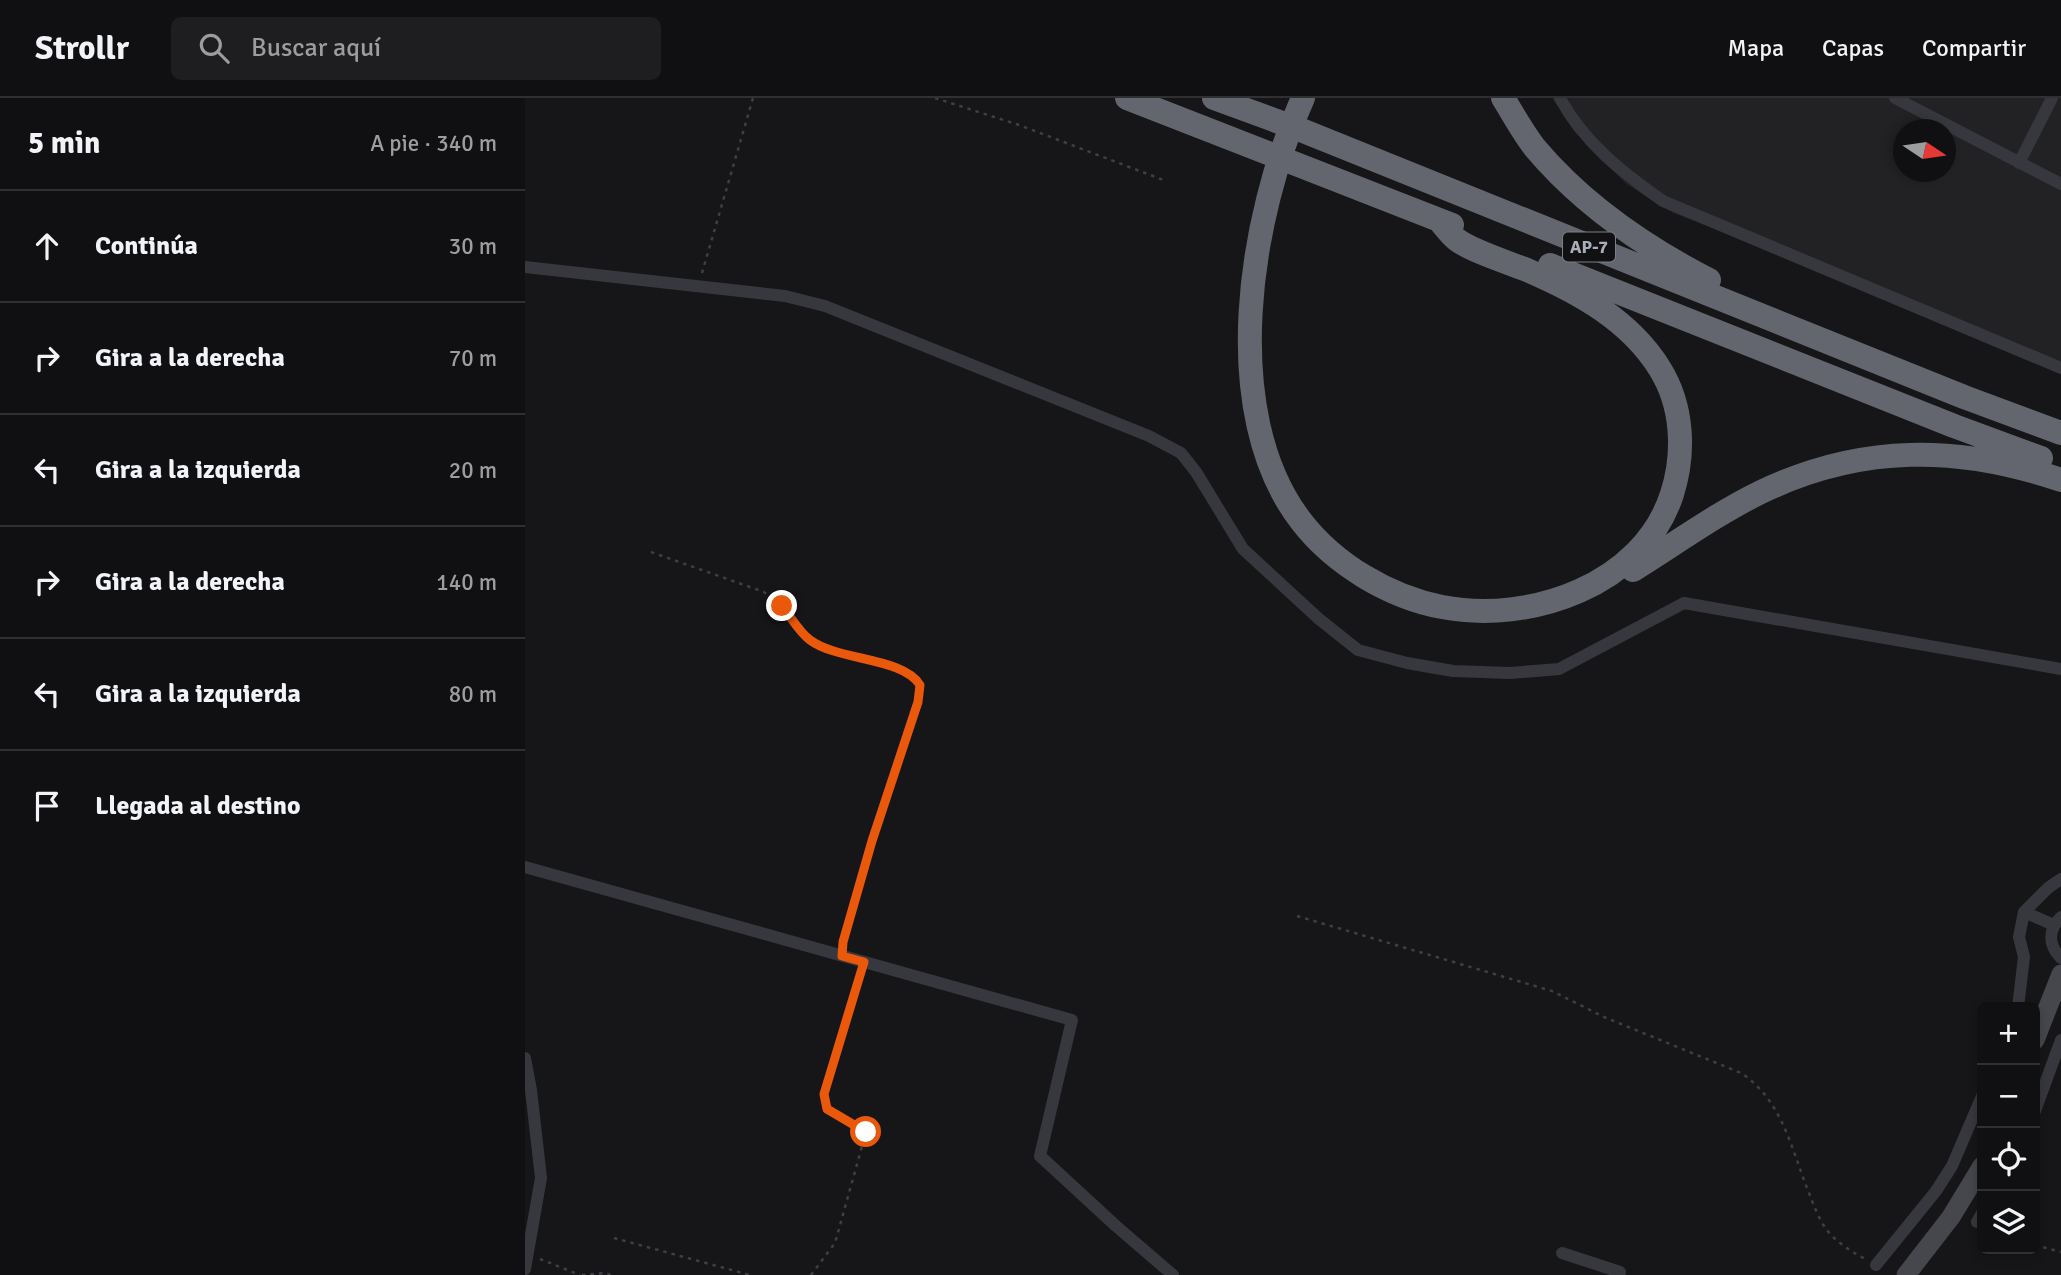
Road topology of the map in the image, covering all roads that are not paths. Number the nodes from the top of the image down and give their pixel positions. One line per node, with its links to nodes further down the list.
1 (1127, 98): 11 (highway, AP-7)
2 (1214, 98): 15 (highway, AP-7)
3 (1294, 98): 12 (highway)
4 (1303, 98): 12 (highway)
5 (1503, 98): 15 (highway)
6 (1560, 98): 14 (street)
7 (1895, 98): 9 (street)
8 (2053, 98): 9 (street)
9 (2019, 163): 10 (street)
10 (2061, 184)
11 (1439, 220): 12 (highway, AP-7); 17 (highway, AP-7)
12 (1256, 238): 18 (highway)
13 (525, 267): 19 (street)
14 (2061, 368)
15 (1964, 397): 16 (highway, AP-7)
16 (2061, 433)
17 (2061, 466)
18 (2061, 480)
19 (2061, 669)
20 (525, 867): 37 (street)
21 (2061, 879): 22 (street)
22 (2024, 912): 23 (street); 26 (street)
23 (2058, 921): 24 (street)
24 (2061, 958)
25 (2061, 974): 27 (main road)
26 (2019, 1002)
27 (2054, 1003): 28 (main road)
28 (2040, 1030)
29 (2061, 1040): 31 (street)
30 (525, 1058): 36 (street)
31 (2040, 1097)
32 (1977, 1108): 35 (street)
33 (1977, 1174): 39 (main road)
34 (1562, 1254): 38 (street)
35 (1876, 1265)
36 (525, 1269)
37 (1174, 1275)
38 (1619, 1275)
39 (1906, 1275)

